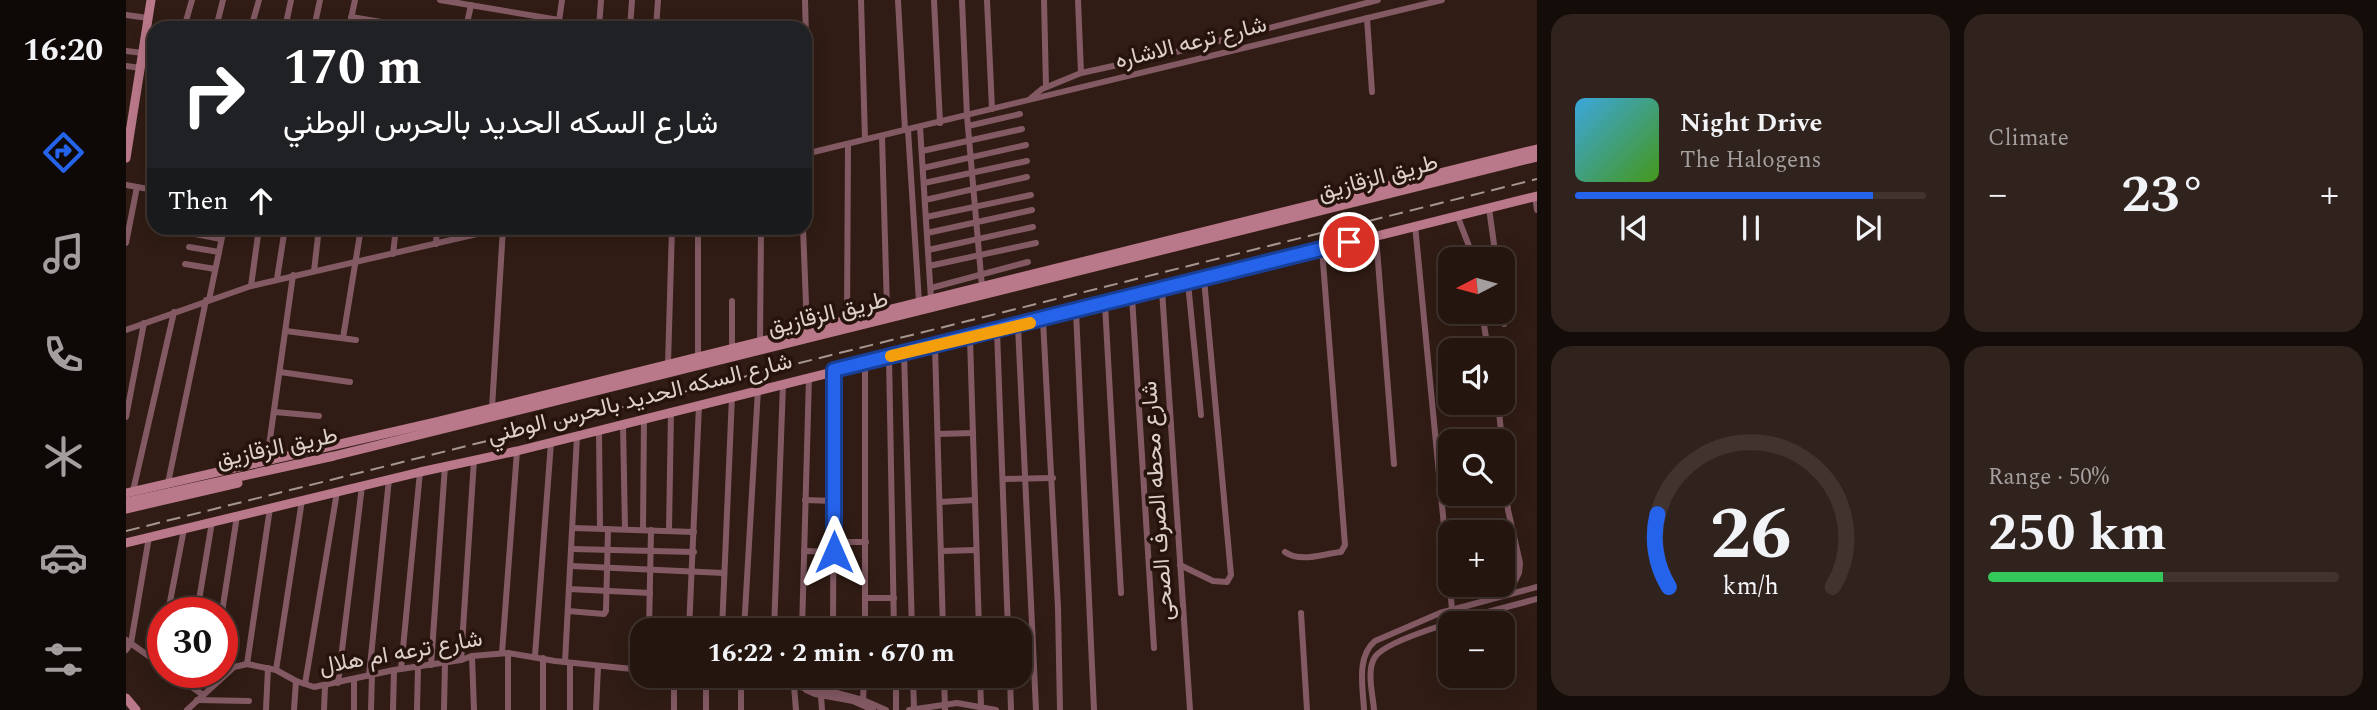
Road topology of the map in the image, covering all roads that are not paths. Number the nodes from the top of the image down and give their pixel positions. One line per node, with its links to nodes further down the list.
1 (151, 0): 26 (main road)
2 (192, 0): 29 (street)
3 (221, 0): 30 (street)
4 (259, 0): 31 (street)
5 (291, 0): 32 (street)
6 (320, 0): 33 (street)
7 (355, 0): 25 (street)
8 (440, 0): 23 (street)
9 (562, 0): 38 (street)
10 (601, 0): 39 (street)
11 (632, 0): 40 (street)
12 (659, 0): 41 (street)
13 (805, 0): 42 (street)
14 (860, 0): 63 (street)
15 (898, 0): 61 (street)
16 (934, 0): 57 (street)
17 (962, 0): 56 (street)
18 (987, 0): 54 (street)
19 (1044, 0): 50 (street)
20 (1077, 0): 49 (street)
21 (1378, 0): 49 (street, شارع ترعه الاشاره)
22 (1442, 0): 27 (street, شارع ترعه الاشاره)
23 (471, 5): 36 (street); 37 (street)
24 (126, 15): 26 (street)
25 (351, 17): 34 (street); 35 (street)
26 (148, 18): 28 (main road)
27 (1367, 18): 51 (street); 53 (street, شارع ترعه الاشاره)
28 (147, 21)
29 (186, 21)
30 (217, 21)
31 (253, 21)
32 (286, 21)
33 (316, 21)
34 (350, 21)
35 (375, 21)
36 (468, 21)
37 (545, 21)
38 (559, 21)
39 (599, 21)
40 (630, 21)
41 (657, 21)
42 (805, 21)
43 (147, 23): 44 (main road)
44 (145, 32): 46 (main road)
45 (126, 51): 46 (street)
46 (143, 53): 48 (main road)
47 (126, 66): 48 (street)
48 (141, 68): 52 (main road)
49 (1081, 74): 50 (street, شارع ترعه الاشاره)
50 (1046, 87): 53 (street, شارع ترعه الاشاره)
51 (1373, 92)
52 (131, 99): 64 (main road)
53 (1029, 99): 54 (street, شارع ترعه الاشاره)
54 (992, 109): 56 (street, شارع ترعه الاشاره)
55 (1020, 114): 58 (street)
56 (967, 116): 57 (street, شارع ترعه الاشاره); 58 (street)
57 (940, 123): 59 (street, شارع ترعه الاشاره)
58 (968, 126): 65 (street)
59 (920, 127): 61 (street, شارع ترعه الاشاره); 69 (street)
60 (1022, 129): 65 (street)
61 (906, 130): 62 (street, شارع ترعه الاشاره); 146 (street)
62 (882, 136): 63 (street, شارع ترعه الاشاره); 147 (street)
63 (865, 139): 66 (street, شارع ترعه الاشاره)
64 (127, 140): 73 (main road)
65 (970, 141): 69 (street); 71 (street)
66 (848, 144): 70 (street, شارع ترعه الاشاره); 150 (street)
67 (1026, 145): 71 (street)
68 (1537, 149): 85 (main road, طريق الزقازيق)
69 (922, 151): 75 (street)
70 (812, 153)
71 (971, 157): 75 (street); 76 (street)
72 (1537, 157): 85 (main road, طريق الزقازيق)
73 (126, 158)
74 (1027, 160): 76 (street)
75 (923, 168): 78 (street)
76 (972, 173): 78 (street); 82 (street)
77 (1027, 177): 82 (street)
78 (924, 183): 86 (street)
79 (126, 185): 80 (street)
80 (137, 187): 81 (street); 113 (street)
81 (147, 189)
82 (974, 190): 86 (street); 87 (street)
83 (1031, 195): 87 (street)
84 (1536, 196): 88 (main road, شارع السكه الحديد بالحرس الوطني); 90 (street)
85 (1359, 198): 138 (main road, طريق الزقازيق); 146 (main road, طريق الزقازيق)
86 (925, 200): 92 (street)
87 (975, 207): 92 (street); 93 (street)
88 (1489, 208): 91 (main road, شارع السكه الحديد بالحرس الوطني); 120 (street)
89 (1032, 210): 93 (street)
90 (1537, 210)
91 (1456, 215): 94 (main road, شارع السكه الحديد بالحرس الوطني); 119 (street)
92 (926, 217): 96 (street)
93 (976, 223): 96 (street); 115 (street)
94 (1415, 225): 111 (main road, شارع السكه الحديد بالحرس الوطني); 261 (street)
95 (1033, 227): 115 (street)
96 (927, 233): 122 (street)
97 (200, 235): 114 (street)
98 (222, 235): 114 (street)
99 (259, 235): 137 (street)
100 (284, 235): 134 (street)
101 (318, 235): 131 (street)
102 (360, 235): 126 (street)
103 (395, 235): 124 (street)
104 (437, 235): 117 (street)
105 (473, 235): 112 (street)
106 (499, 235): 178 (street)
107 (672, 235): 168 (street)
108 (698, 235): 166 (street)
109 (761, 235): 161 (street)
110 (803, 235): 154 (street)
111 (1376, 235): 121 (main road, شارع السكه الحديد بالحرس الوطني); 197 (street)
112 (465, 237): 117 (street)
113 (126, 238)
114 (221, 239): 123 (street)
115 (978, 240): 122 (street); 125 (street)
116 (1036, 243): 125 (street)
117 (436, 244): 124 (street)
118 (189, 247): 123 (street)
119 (1469, 247)
120 (1494, 247)
121 (1322, 249): 135 (main road, شارع السكه الحديد بالحرس الوطني); 240 (street)
122 (928, 250): 129 (street)
123 (219, 252): 130 (street)
124 (393, 254): 126 (street)
125 (979, 256): 129 (street); 133 (street)
126 (356, 262): 131 (street); 158 (street)
127 (1028, 262): 133 (street)
128 (185, 264): 130 (street)
129 (929, 266): 139 (street)
130 (215, 269): 143 (street)
131 (314, 271): 132 (street)
132 (293, 275): 134 (street); 156 (street)
133 (981, 275): 138 (street); 139 (street)
134 (277, 279): 137 (street)
135 (1204, 279): 136 (main road, شارع السكه الحديد بالحرس الوطني); 241 (street)
136 (1188, 283): 140 (main road, شارع السكه الحديد بالحرس الوطني); 181 (street)
137 (251, 286): 143 (street)
138 (982, 287): 142 (main road, طريق الزقازيق)
139 (931, 288): 142 (street)
140 (1162, 290): 141 (main road, شارع السكه الحديد بالحرس الوطني); 241 (street, شارع محطه الصرف الصحى)
141 (1132, 297): 145 (main road, شارع السكه الحديد بالحرس الوطني); 279 (street)
142 (931, 299): 146 (main road, طريق الزقازيق)
143 (208, 300): 149 (street); 205 (street)
144 (732, 301): 163 (street)
145 (1105, 304): 148 (main road, شارع السكه الحديد بالحرس الوطني); 253 (street)
146 (915, 306): 147 (main road, طريق الزقازيق); 176 (main road, طريق الزقازيق)
147 (887, 309): 150 (main road, طريق الزقازيق)
148 (1076, 311): 151 (main road, شارع السكه الحديد بالحرس الوطني); 356 (street)
149 (174, 312): 152 (street); 207 (street)
150 (847, 319): 154 (main road, طريق الزقازيق)
151 (1043, 320): 153 (main road, شارع السكه الحديد بالحرس الوطني); 202 (street)
152 (144, 323): 155 (street); 183 (street)
153 (1018, 326): 157 (main road, شارع السكه الحديد بالحرس الوطني); 201 (street)
154 (807, 329): 161 (main road, طريق الزقازيق)
155 (126, 330)
156 (286, 331): 158 (street); 170 (street)
157 (997, 331): 159 (main road, شارع السكه الحديد بالحرس الوطني); 204 (street)
158 (343, 338): 160 (street)
159 (970, 338): 162 (main road, شارع السكه الحديد بالحرس الوطني); 187 (street)
160 (356, 340)
161 (760, 342): 163 (main road, طريق الزقازيق)
162 (935, 346): 164 (main road, شارع السكه الحديد بالحرس الوطني); 188 (street)
163 (732, 349): 166 (main road, طريق الزقازيق)
164 (904, 352): 165 (main road, شارع السكه الحديد بالحرس الوطني); 190 (street)
165 (889, 356): 167 (main road, شارع السكه الحديد بالحرس الوطني); 191 (street)
166 (698, 357): 168 (main road, طريق الزقازيق)
167 (865, 363): 169 (main road, شارع السكه الحديد بالحرس الوطني); 230 (street)
168 (668, 364): 176 (main road, طريق الزقازيق)
169 (834, 370): 171 (main road, شارع السكه الحديد بالحرس الوطني); 212 (street)
170 (281, 372): 172 (street); 180 (street)
171 (809, 377): 173 (main road, شارع السكه الحديد بالحرس الوطني); 210 (street)
172 (350, 382)
173 (783, 383): 174 (main road, شارع السكه الحديد بالحرس الوطني); 270 (street)
174 (758, 389): 175 (main road, شارع السكه الحديد بالحرس الوطني); 269 (street)
175 (732, 396): 177 (main road, شارع السكه الحديد بالحرس الوطني); 246 (street)
176 (541, 400): 178 (main road, طريق الزقازيق); 194 (main road, طريق الزقازيق)
177 (699, 404): 179 (main road, شارع السكه الحديد بالحرس الوطني); 226 (street)
178 (492, 408): 194 (main road, طريق الزقازيق)
179 (671, 411): 184 (main road, شارع السكه الحديد بالحرس الوطني); 225 (street)
180 (275, 412): 182 (street); 195 (street)
181 (1201, 415)
182 (319, 416)
183 (126, 417)
184 (644, 418): 185 (main road, شارع السكه الحديد بالحرس الوطني); 223 (street)
185 (623, 424): 186 (main road, شارع السكه الحديد بالحرس الوطني); 222 (street)
186 (599, 430): 189 (main road, شارع السكه الحديد بالحرس الوطني); 221 (street)
187 (973, 433): 188 (street); 211 (street)
188 (938, 434): 214 (street)
189 (577, 436): 192 (main road, شارع السكه الحديد بالحرس الوطني); 219 (street)
190 (906, 438): 191 (street); 265 (street)
191 (890, 439): 259 (street)
192 (551, 442): 193 (main road, شارع السكه الحديد بالحرس الوطني); 284 (street)
193 (517, 450): 196 (main road, شارع السكه الحديد بالحرس الوطني); 281 (street)
194 (297, 459): 195 (main road, طريق الزقازيق); 200 (main road, طريق الزقازيق)
195 (267, 460): 205 (main road, طريق الزقازيق)
196 (474, 460): 198 (main road, شارع السكه الحديد بالحرس الوطني); 286 (street)
197 (1394, 464)
198 (445, 466): 199 (main road, شارع السكه الحديد بالحرس الوطني); 290 (street)
199 (420, 472): 203 (main road, شارع السكه الحديد بالحرس الوطني); 297 (street)
200 (247, 475): 213 (main road, طريق الزقازيق); 216 (main road)
201 (1026, 478): 202 (street); 204 (street); 354 (street)
202 (1053, 478): 355 (street)
203 (389, 479): 206 (main road, شارع السكه الحديد بالحرس الوطني); 298 (street)
204 (1003, 479): 277 (street)
205 (168, 483): 207 (main road, طريق الزقازيق)
206 (362, 486): 208 (main road, شارع السكه الحديد بالحرس الوطني); 301 (street)
207 (130, 492)
208 (337, 492): 209 (main road, شارع السكه الحديد بالحرس الوطني); 302 (street)
209 (302, 500): 215 (main road, شارع السكه الحديد بالحرس الوطني); 296 (street)
210 (805, 500): 212 (street); 236 (street)
211 (975, 500): 214 (street); 235 (street)
212 (834, 501): 229 (street)
213 (126, 502)
214 (940, 502): 237 (street)
215 (270, 508): 217 (main road, شارع السكه الحديد بالحرس الوطني); 289 (street)
216 (126, 509)
217 (237, 516): 218 (main road, شارع السكه الحديد بالحرس الوطني); 256 (street)
218 (212, 522): 220 (main road, شارع السكه الحديد بالحرس الوطني); 255 (street)
219 (573, 527): 221 (street); 232 (street)
220 (184, 529): 227 (main road, شارع السكه الحديد بالحرس الوطني); 254 (street)
221 (604, 529): 222 (street); 233 (street)
222 (625, 529): 223 (street)
223 (643, 530): 224 (street)
224 (651, 530): 225 (street); 234 (street)
225 (669, 530): 226 (street)
226 (694, 532): 238 (street)
227 (149, 537): 231 (main road, شارع السكه الحديد بالحرس الوطني); 278 (street)
228 (1515, 541): 247 (street)
229 (834, 542): 230 (street); 239 (street)
230 (866, 542): 258 (street)
231 (126, 543)
232 (572, 549): 233 (street); 242 (street)
233 (609, 549): 234 (street); 243 (street)
234 (651, 550): 238 (street); 244 (street)
235 (976, 550): 237 (street); 276 (street)
236 (804, 551): 239 (street); 271 (street)
237 (942, 551): 275 (street)
238 (694, 552): 245 (street)
239 (834, 552): 272 (street)
240 (1285, 552)
241 (1180, 565): 357 (street, شارع محطه الصرف الصحى)
242 (571, 566): 243 (street); 249 (street)
243 (609, 568): 244 (street); 250 (street)
244 (651, 569): 245 (street); 252 (street)
245 (692, 570): 246 (street); 267 (street)
246 (724, 573): 268 (street)
247 (1515, 581)
248 (1537, 587): 251 (street)
249 (569, 589): 250 (street); 262 (street)
250 (608, 591): 252 (street); 262 (street)
251 (1515, 592)
252 (650, 593): 266 (street)
253 (1121, 593)
254 (171, 597)
255 (200, 597)
256 (224, 597)
257 (1497, 597): 261 (street)
258 (865, 598): 259 (street); 273 (street)
259 (894, 598): 264 (street)
260 (1537, 599): 360 (street)
261 (1452, 609): 359 (street)
262 (568, 611): 288 (street)
263 (1301, 613): 358 (street)
264 (894, 615): 265 (street)
265 (911, 615): 274 (street)
266 (649, 618)
267 (690, 618)
268 (722, 618)
269 (745, 618)
270 (774, 618)
271 (802, 618)
272 (833, 618)
273 (865, 618)
274 (911, 618)
275 (943, 618)
276 (979, 618)
277 (1008, 618)
278 (128, 642): 280 (street); 282 (street)
279 (1154, 648)
280 (126, 650)
281 (505, 653): 283 (street, شارع ترعه ام هلال); 284 (street, شارع ترعه ام هلال); 340 (street)
282 (147, 655)
283 (472, 656): 286 (street, شارع ترعه ام هلال); 339 (street)
284 (535, 656): 285 (street, شارع ترعه ام هلال)
285 (543, 659): 288 (street, شارع ترعه ام هلال); 341 (street)
286 (461, 660): 287 (street, شارع ترعه ام هلال)
287 (445, 663): 290 (street, شارع ترعه ام هلال); 338 (street)
288 (568, 663): 293 (street, شارع ترعه ام هلال); 342 (street)
289 (247, 664): 291 (street); 294 (street, شارع ترعه ام هلال)
290 (431, 665): 292 (street, شارع ترعه ام هلال)
291 (238, 666)
292 (418, 667): 297 (street, شارع ترعه ام هلال); 337 (street)
293 (598, 667): 295 (street, شارع ترعه ام هلال); 343 (street)
294 (268, 668): 296 (street, شارع ترعه ام هلال); 331 (street)
295 (630, 669)
296 (276, 670): 300 (street, شارع ترعه ام هلال)
297 (398, 670): 298 (street, شارع ترعه ام هلال); 336 (street)
298 (371, 676): 299 (street, شارع ترعه ام هلال); 335 (street)
299 (354, 680): 301 (street, شارع ترعه ام هلال); 334 (street)
300 (296, 681): 302 (street, شارع ترعه ام هلال); 332 (street)
301 (338, 683): 303 (street, شارع ترعه ام هلال)
302 (304, 684): 303 (street, شارع ترعه ام هلال)
303 (325, 685): 333 (street)
304 (191, 688): 321 (street)
305 (210, 688): 321 (street)
306 (674, 688): 344 (street)
307 (706, 688): 345 (street)
308 (741, 688): 346 (street)
309 (800, 688): 347 (street)
310 (802, 688): 319 (street)
311 (807, 688): 318 (street)
312 (833, 688): 318 (street)
313 (896, 688): 351 (street)
314 (912, 688): 328 (street)
315 (944, 688): 326 (street)
316 (980, 688): 325 (street)
317 (1010, 688): 353 (street)
318 (833, 692): 324 (street)
319 (821, 696): 324 (street); 348 (street)
320 (126, 698): 329 (main road)
321 (200, 698): 322 (street); 327 (street)
322 (239, 701): 323 (street); 330 (street)
323 (249, 701)
324 (863, 705): 349 (street); 350 (street)
325 (981, 706): 326 (street); 352 (street)
326 (945, 707): 328 (street)
327 (188, 709)
328 (911, 709)
329 (135, 710)
330 (238, 710)
331 (266, 710)
332 (294, 710)
333 (324, 710)
334 (354, 710)
335 (371, 710)
336 (393, 710)
337 (416, 710)
338 (444, 710)
339 (474, 710)
340 (508, 710)
341 (542, 710)
342 (570, 710)
343 (596, 710)
344 (674, 710)
345 (706, 710)
346 (741, 710)
347 (796, 710)
348 (822, 710)
349 (873, 710)
350 (886, 710)
351 (896, 710)
352 (996, 710)
353 (1011, 710)
354 (1036, 710)
355 (1059, 710)
356 (1094, 710)
357 (1190, 710)
358 (1307, 710)
359 (1364, 710)
360 (1374, 710)

